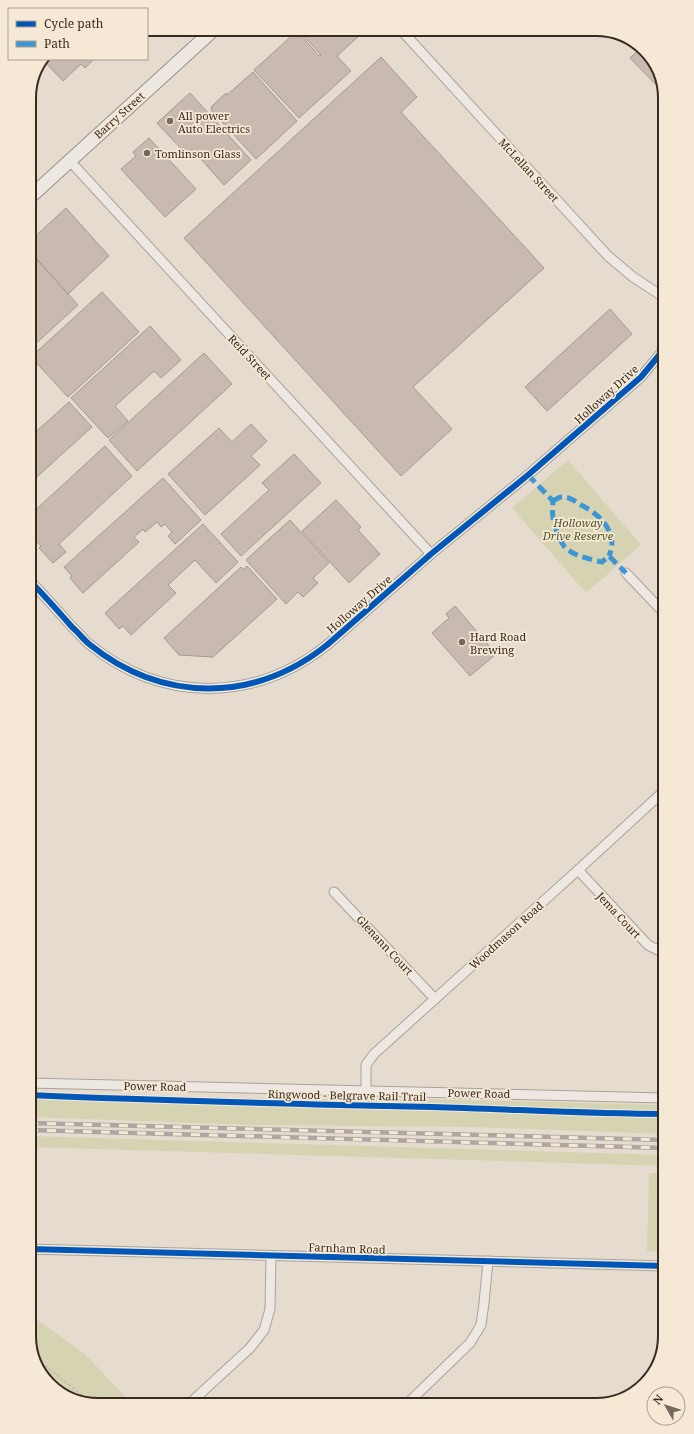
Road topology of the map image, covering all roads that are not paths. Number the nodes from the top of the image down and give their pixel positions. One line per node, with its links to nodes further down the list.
1 (207, 36): 3 (main road, Barry Street)
2 (407, 36): 5 (street, McLellan Street)
3 (69, 160): 4 (main road, Barry Street); 7 (street, Reid Street)
4 (36, 191)
5 (658, 293)
6 (658, 356): 7 (street, Holloway Drive)
7 (431, 554): 9 (street, Holloway Drive)
8 (626, 573): 10 (street)
9 (36, 587)
10 (658, 607)
11 (658, 796): 12 (street, Woodmason Road)
12 (578, 870): 14 (street, Jema Court); 15 (street, Woodmason Road)
13 (334, 892): 15 (street, Glenann Court)
14 (658, 950)
15 (435, 999): 17 (street, Woodmason Road)
16 (36, 1083): 17 (street, Power Road)
17 (366, 1091): 18 (street, Power Road)
18 (658, 1098)
19 (36, 1249): 20 (street, Farnham Road)
20 (271, 1256): 21 (street, Farnham Road); 23 (street)
21 (488, 1261): 22 (street, Farnham Road); 24 (street)
22 (658, 1266)
23 (196, 1398)
24 (413, 1398)

